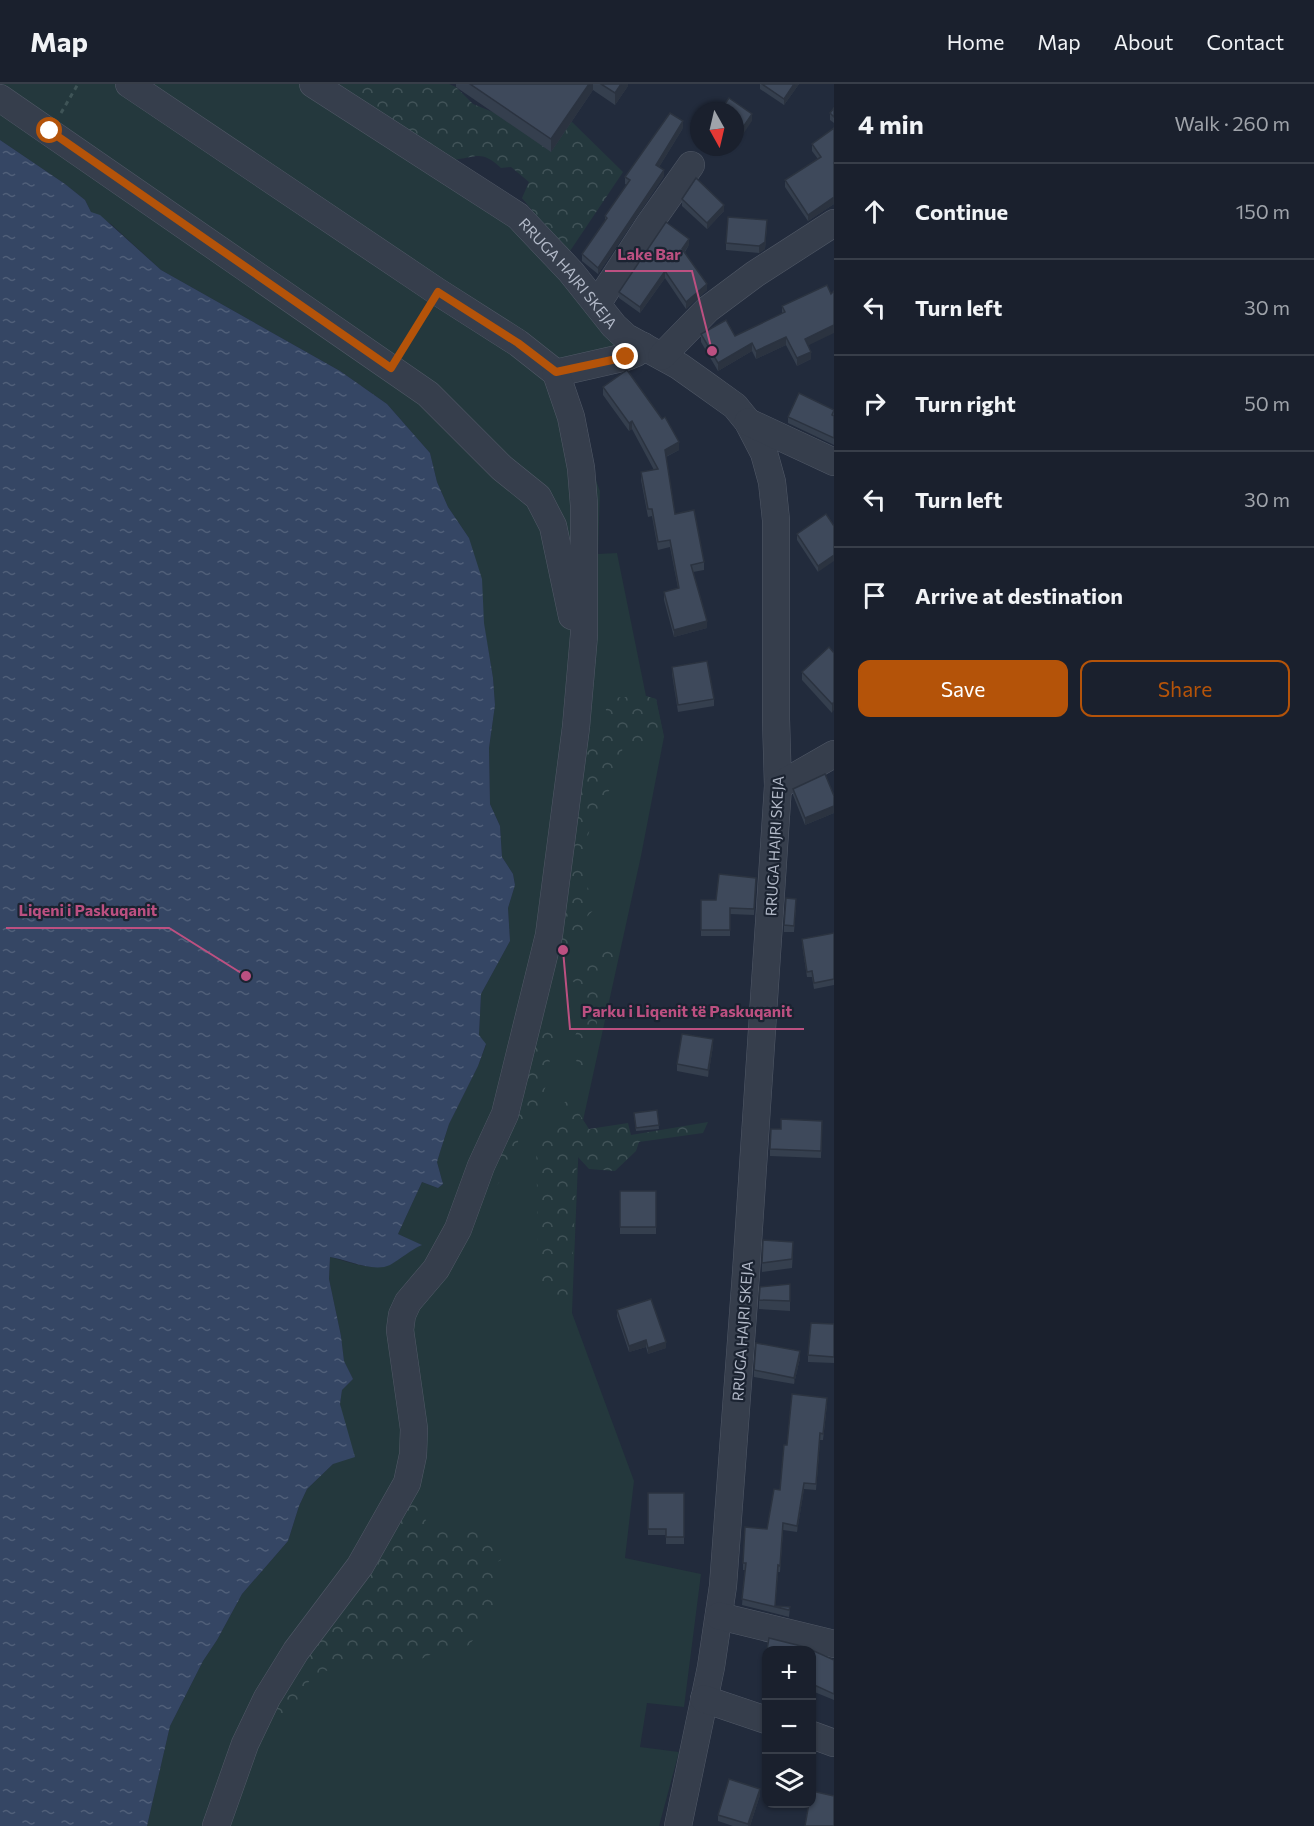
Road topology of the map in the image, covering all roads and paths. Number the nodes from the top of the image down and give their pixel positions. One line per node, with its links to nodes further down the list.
1 (78, 84): 5 (path)
2 (129, 84): 8 (street)
3 (313, 84): 9 (street, RRUGA HAJRI SKEJA)
4 (0, 98): 5 (street)
5 (50, 131): 11 (street)
6 (691, 165): 9 (street)
7 (834, 223): 10 (street)
8 (438, 292): 11 (path); 12 (street)
9 (597, 304): 10 (street, RRUGA HAJRI SKEJA)
10 (644, 353): 12 (street); 13 (street, RRUGA HAJRI SKEJA)
11 (391, 368): 15 (street)
12 (556, 372): 15 (street)
13 (748, 422): 14 (street); 17 (street, RRUGA HAJRI SKEJA)
14 (834, 462)
15 (584, 635): 24 (street)
16 (834, 754): 17 (street)
17 (778, 786): 18 (street, RRUGA HAJRI SKEJA)
18 (719, 1616): 19 (street); 20 (street, RRUGA HAJRI SKEJA)
19 (834, 1644)
20 (709, 1700): 21 (street); 25 (street, RRUGA HAJRI SKEJA); 26 (street)
21 (762, 1719)
22 (816, 1737): 23 (street)
23 (834, 1743)
24 (216, 1826)
25 (678, 1826)
26 (696, 1826)

